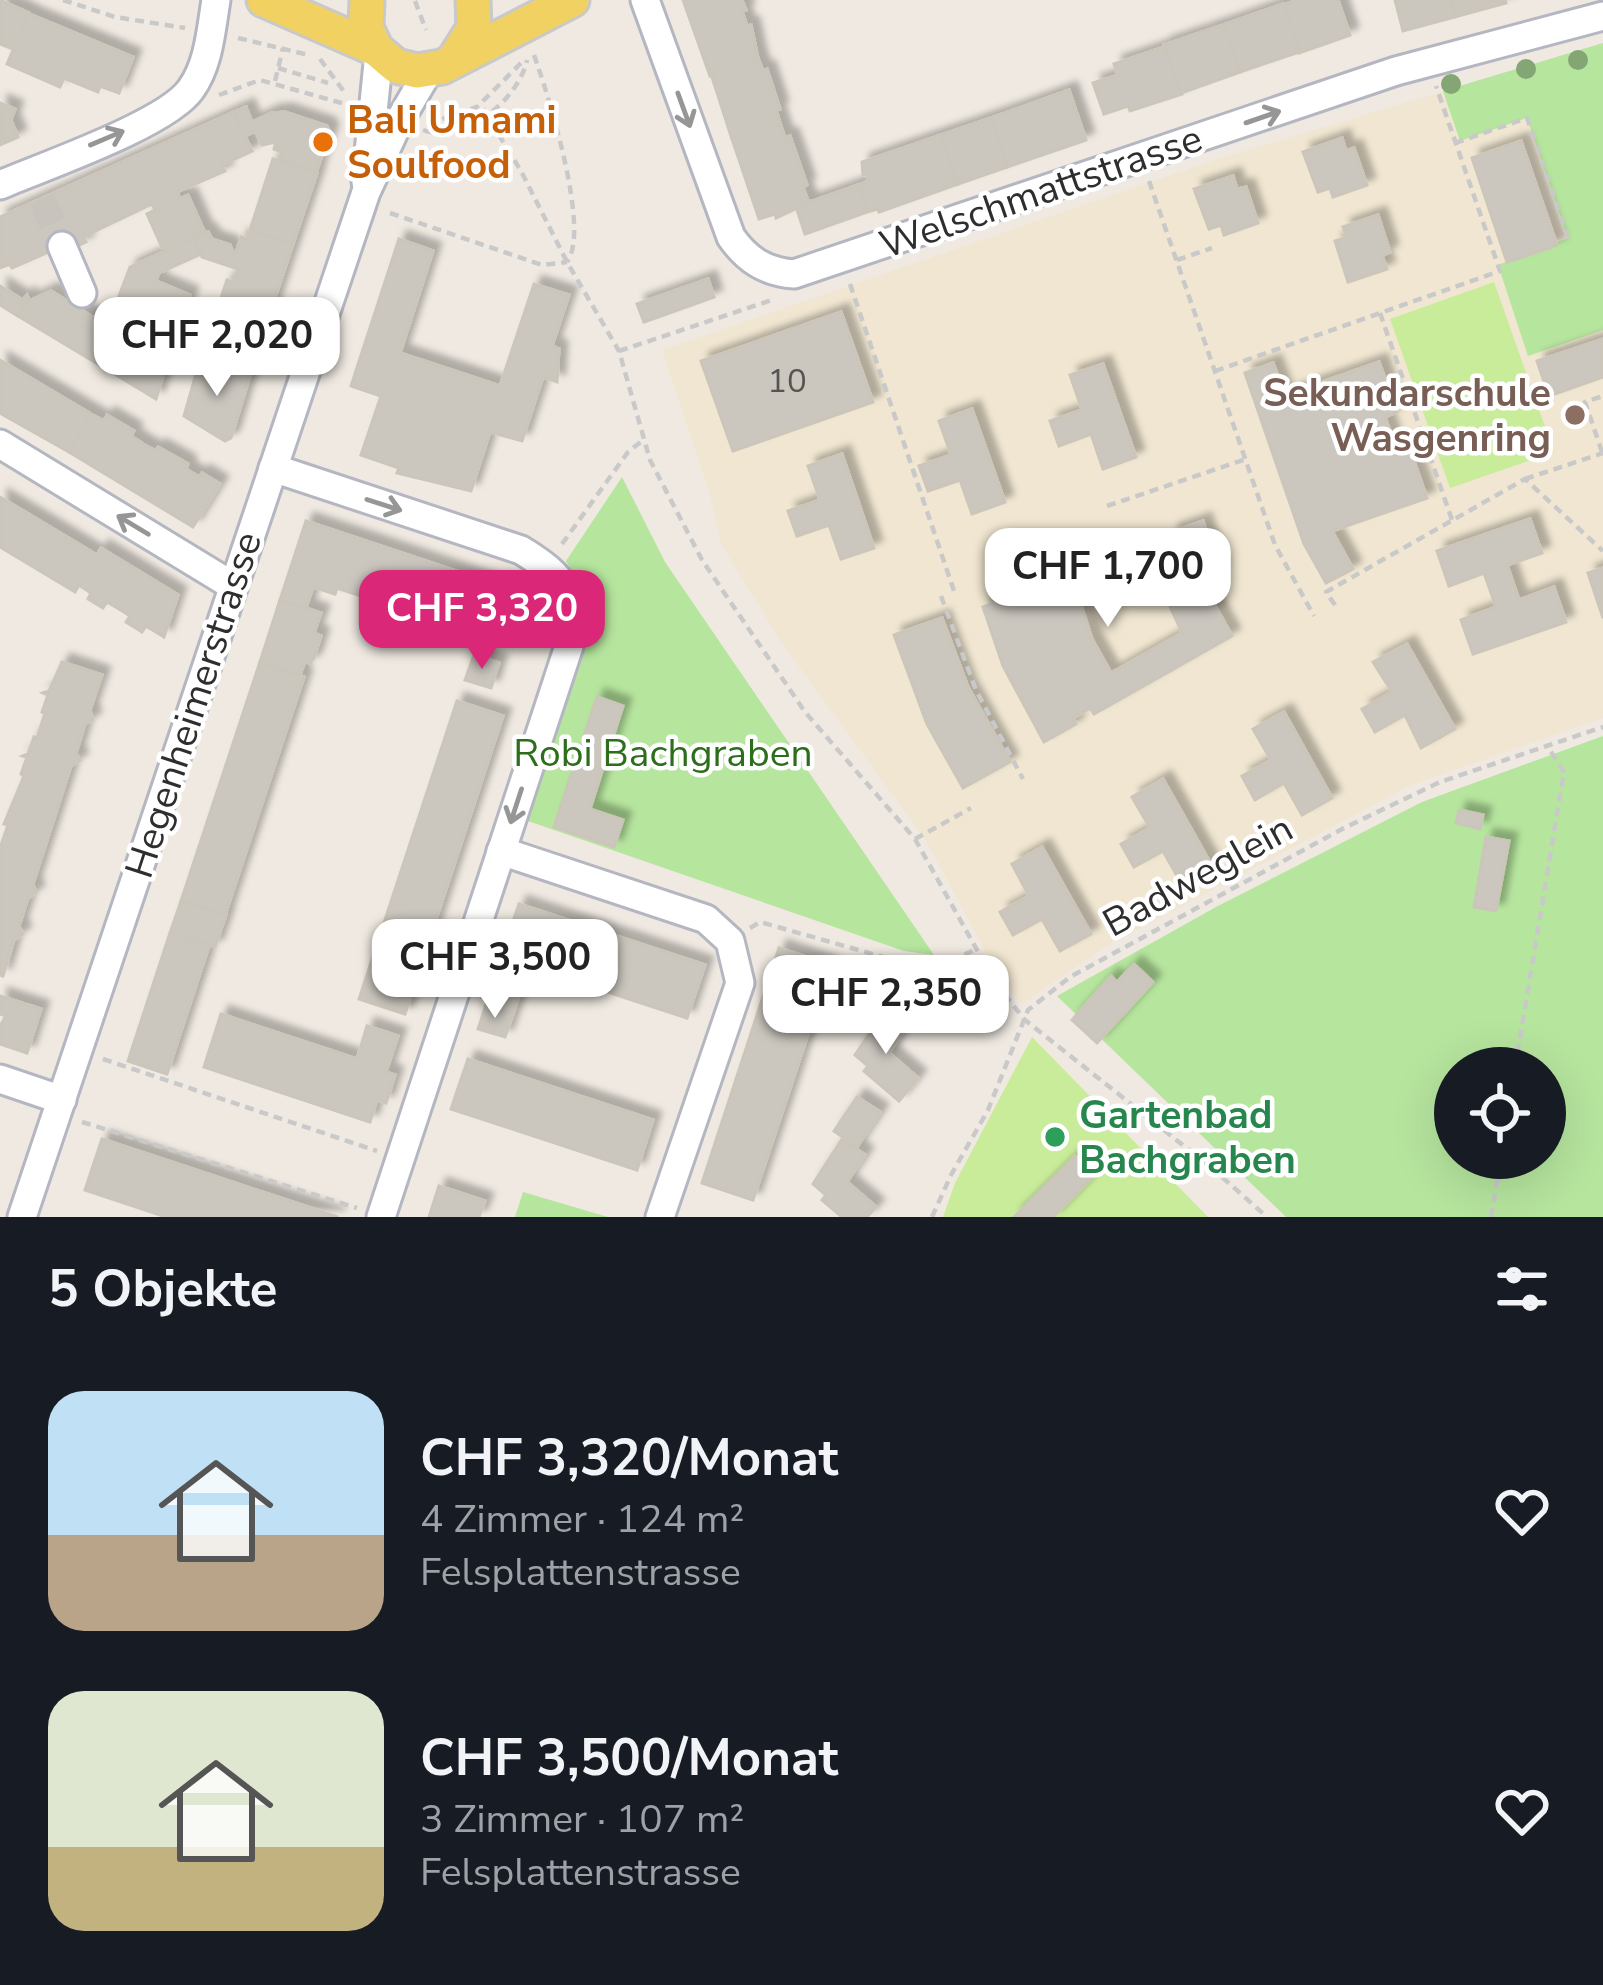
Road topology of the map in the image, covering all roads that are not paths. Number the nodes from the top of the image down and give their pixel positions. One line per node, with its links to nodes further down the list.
1 (216, 0): 10 (street, one-way to 1)
2 (264, 0): 8 (main road)
3 (367, 0): 8 (main road)
4 (472, 0): 9 (main road)
5 (572, 0): 9 (main road)
6 (646, 0): 7 (street, Welschmattstrasse, one-way to 7)
7 (1603, 16)
8 (377, 51): 9 (main road); 12 (street, Hegenheimerstrasse)
9 (441, 65): 12 (street, Hegenheimerstrasse)
10 (31, 171): 11 (street); 13 (street)
11 (0, 185)
12 (364, 198): 17 (street, Hegenheimerstrasse)
13 (42, 199)
14 (62, 246): 15 (street)
15 (82, 293)
16 (0, 444): 18 (street, one-way to 16)
17 (273, 468): 18 (street, Hegenheimerstrasse); 19 (street, one-way to 19)
18 (233, 586): 21 (street, Hegenheimerstrasse)
19 (501, 851): 22 (street); 24 (street)
20 (0, 1079): 21 (street)
21 (62, 1100): 23 (street, Hegenheimerstrasse)
22 (381, 1216)
23 (22, 1217)
24 (660, 1217)

